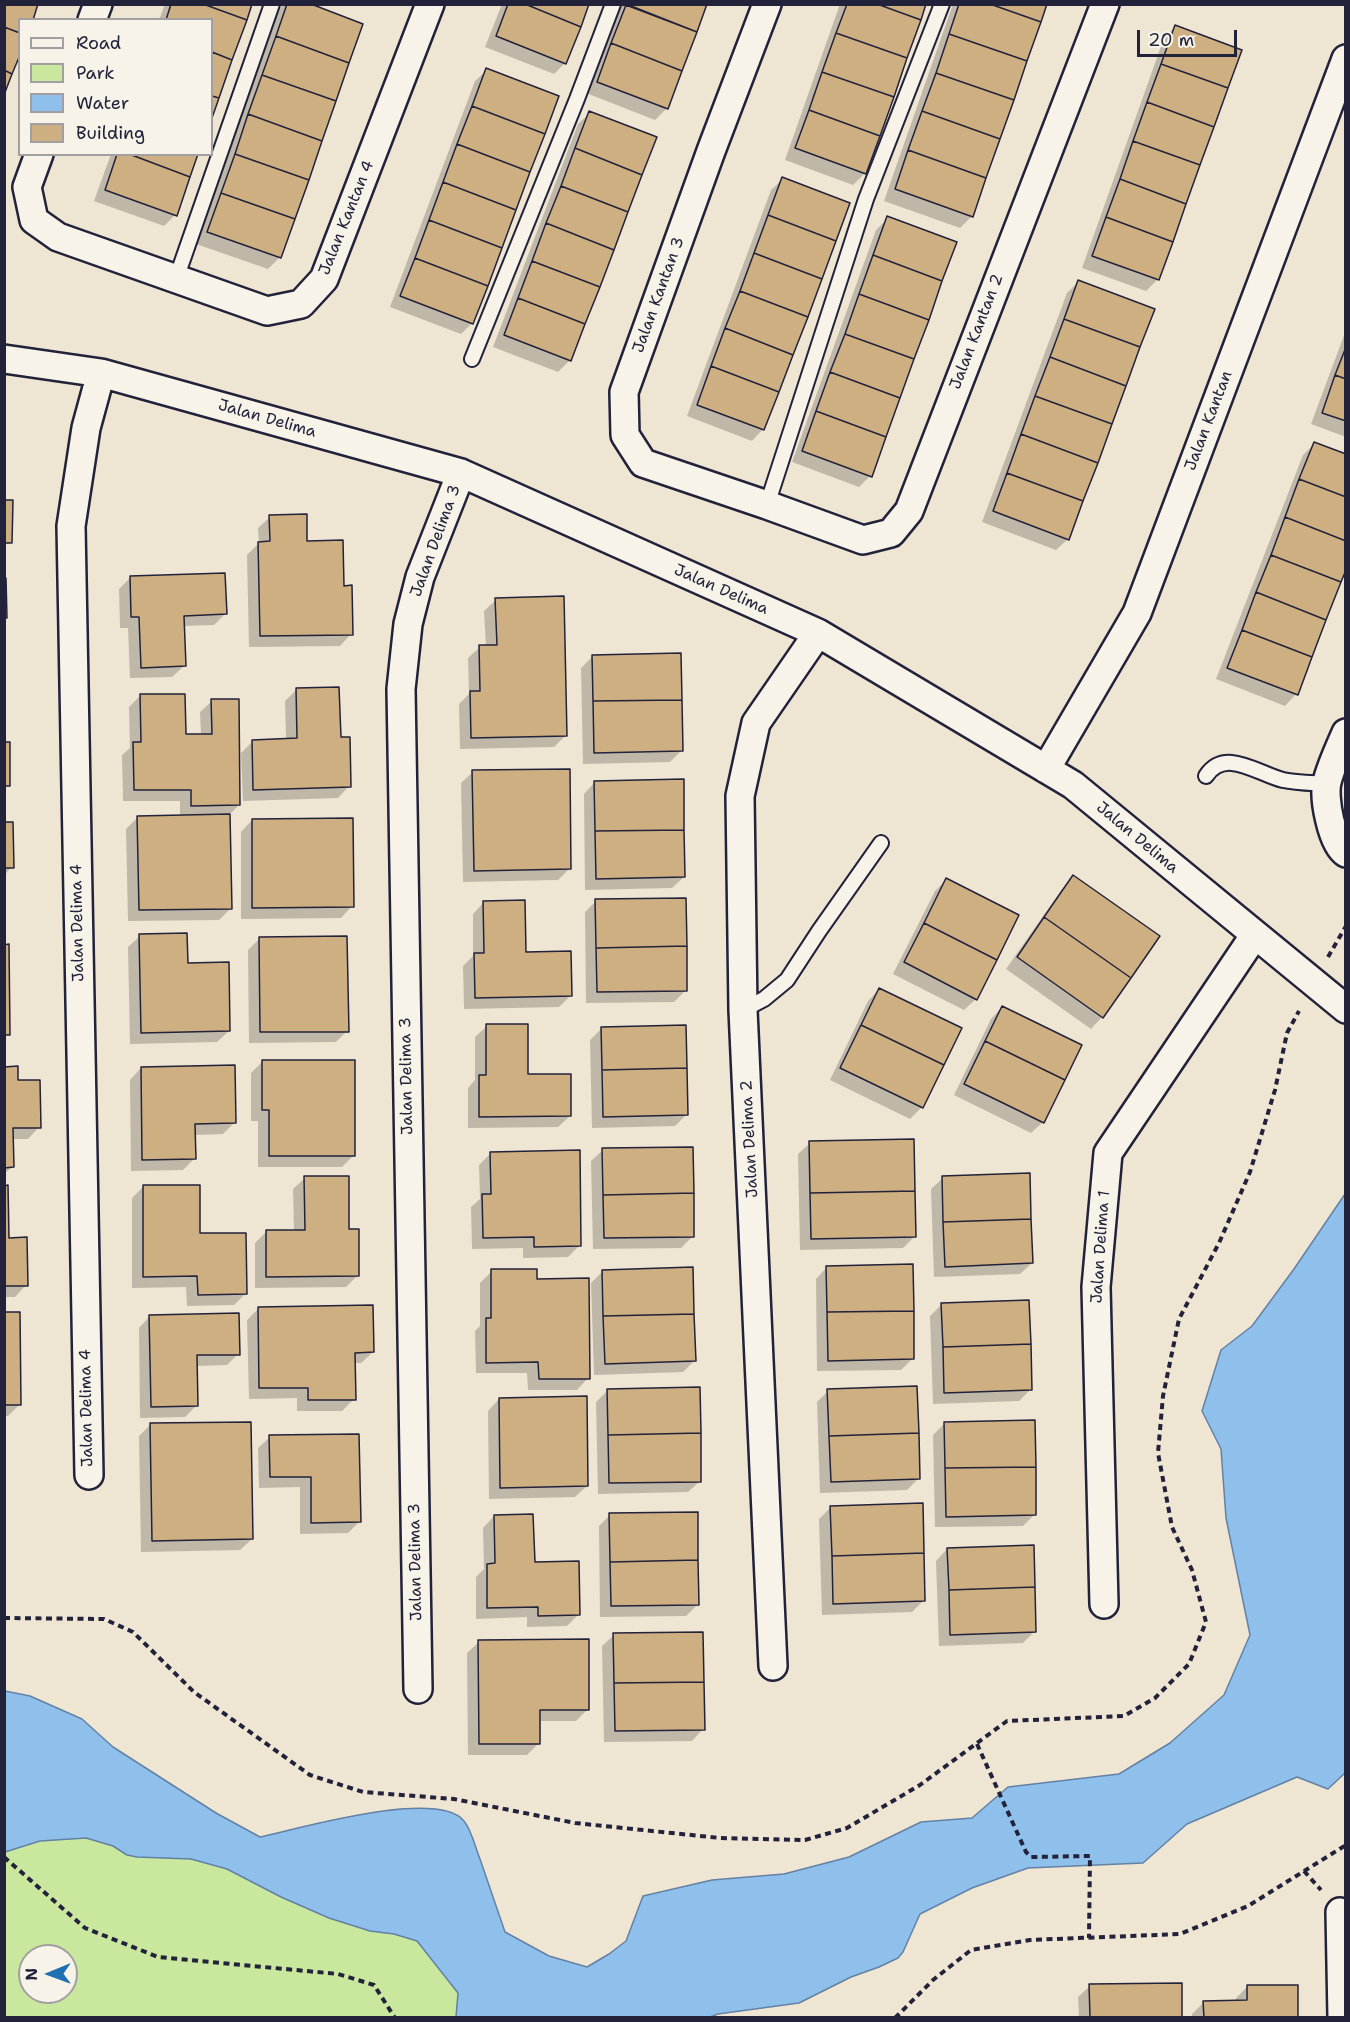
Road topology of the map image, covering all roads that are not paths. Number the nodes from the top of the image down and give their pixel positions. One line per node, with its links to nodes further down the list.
1 (272, 4): 9 (lane)
2 (430, 4): 9 (street, Jalan Kantan 4)
3 (613, 4): 11 (lane)
4 (767, 4): 14 (street, Jalan Kantan 3)
5 (942, 4): 14 (lane)
6 (1105, 4): 14 (street, Jalan Kantan 2)
7 (1346, 59): 17 (street, Jalan Kantan)
8 (38, 156): 9 (street, Jalan Kantan 4)
9 (176, 279)
10 (4, 359): 12 (street, Jalan Delima)
11 (472, 359)
12 (101, 373): 13 (street, Jalan Delima); 25 (street, Jalan Delima 4)
13 (461, 473): 15 (street, Jalan Delima); 28 (street, Jalan Delima 3)
14 (767, 505)
15 (818, 633): 17 (street, Jalan Delima); 24 (street, Jalan Delima 2)
16 (1346, 733): 19 (street)
17 (1046, 770): 22 (street, Jalan Delima)
18 (1206, 776): 19 (lane)
19 (1326, 784): 21 (street)
20 (881, 843): 24 (lane)
21 (1346, 853)
22 (1254, 936): 23 (street, Jalan Delima); 26 (street, Jalan Delima 1)
23 (1346, 1009)
24 (743, 1010): 27 (street, Jalan Delima 2)
25 (89, 1475)
26 (1104, 1604)
27 (773, 1666)
28 (418, 1689)
29 (1340, 1912): 30 (street)
30 (1342, 2018)

